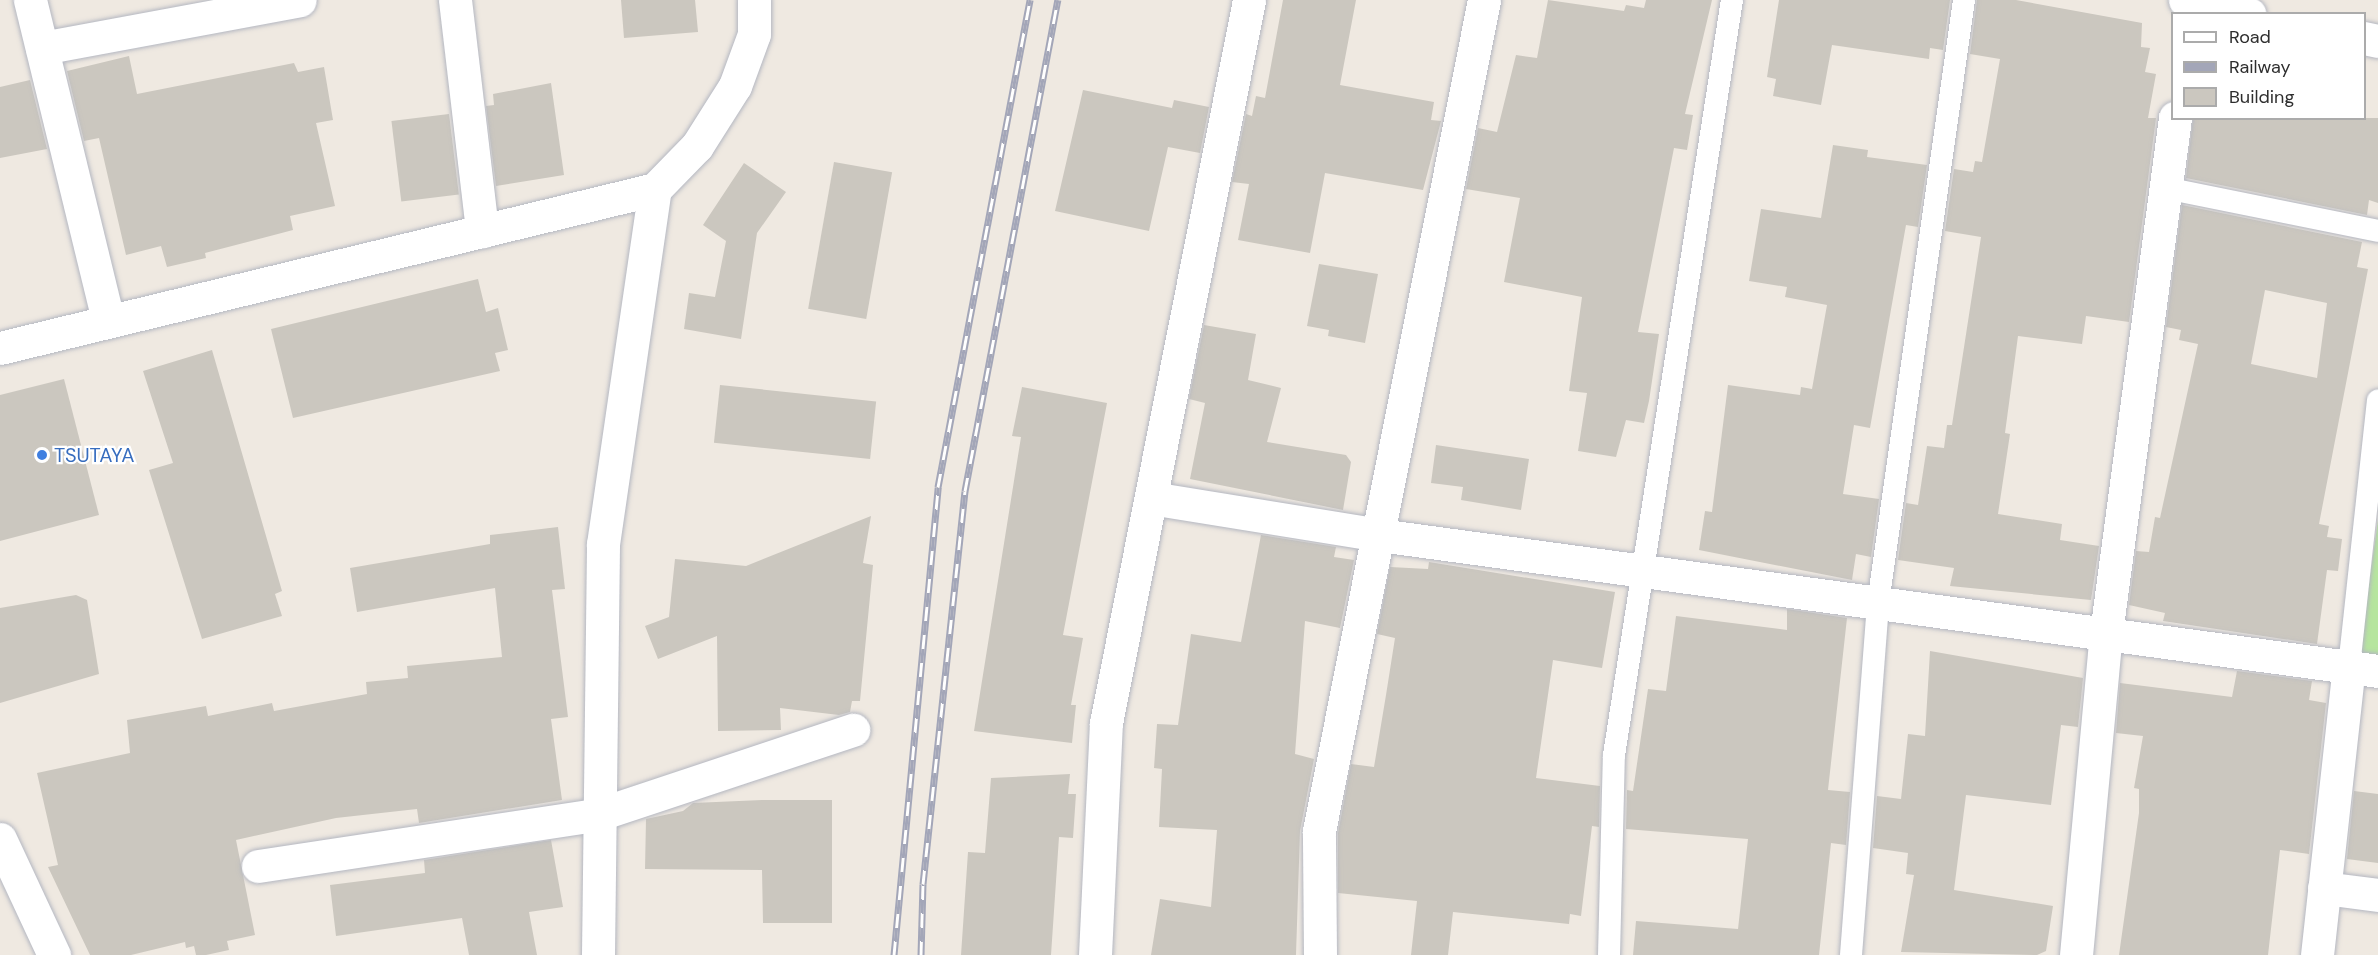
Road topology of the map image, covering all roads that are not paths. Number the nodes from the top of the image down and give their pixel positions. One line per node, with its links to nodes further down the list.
1 (30, 0): 11 (street)
2 (300, 0): 11 (street)
3 (455, 0): 15 (street)
4 (754, 0): 14 (street)
5 (1249, 0): 20 (street)
6 (1484, 0): 21 (street)
7 (1732, 0): 22 (lane)
8 (1964, 0): 23 (lane)
9 (2189, 4): 10 (street)
10 (2236, 12)
11 (42, 48): 17 (street)
12 (2175, 120): 13 (street)
13 (2165, 188): 16 (lane); 24 (street)
14 (655, 189): 15 (street); 27 (street)
15 (482, 231): 17 (street)
16 (2378, 231)
17 (108, 321): 18 (street)
18 (0, 348)
19 (2378, 401): 25 (lane)
20 (1151, 498): 21 (street); 34 (street)
21 (1379, 535): 22 (street); 35 (street)
22 (1645, 571): 23 (street); 36 (lane)
23 (1878, 603): 24 (street); 37 (lane)
24 (2106, 633): 25 (street); 38 (street)
25 (2363, 669): 30 (street)
26 (853, 730): 27 (street)
27 (600, 814): 29 (street); 33 (street)
28 (0, 839): 32 (street)
29 (258, 866)
30 (2324, 888): 31 (street); 39 (street)
31 (2378, 895)
32 (54, 955)
33 (598, 955)
34 (1095, 955)
35 (1320, 955)
36 (1609, 955)
37 (1851, 955)
38 (2076, 955)
39 (2317, 955)

